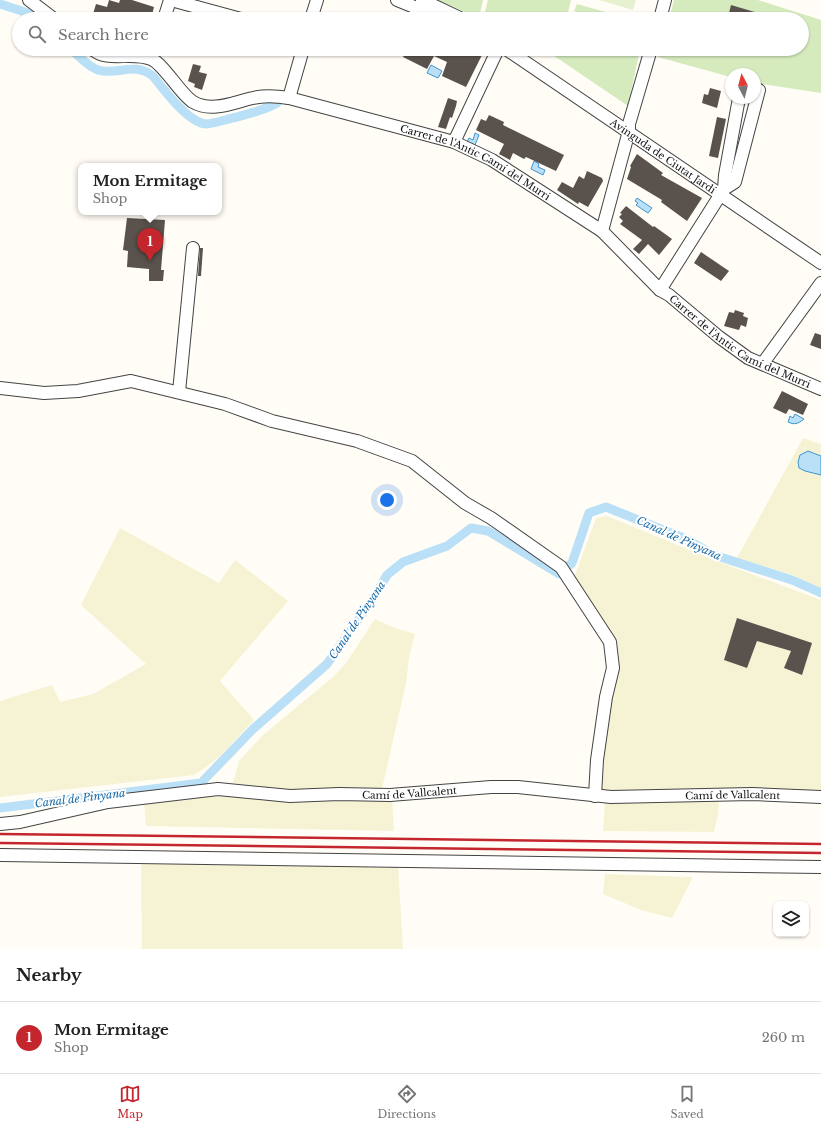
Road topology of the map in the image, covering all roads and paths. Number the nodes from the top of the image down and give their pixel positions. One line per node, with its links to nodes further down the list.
1 (29, 0): 7 (street)
2 (170, 0): 8 (street); 9 (street)
3 (317, 0): 10 (street)
4 (398, 0): 11 (street)
5 (422, 0): 12 (street)
6 (665, 0): 13 (street)
7 (45, 12)
8 (166, 12)
9 (215, 12)
10 (313, 12)
11 (427, 12)
12 (447, 12)
13 (662, 12)
14 (107, 56): 15 (street, Carrer de l'Antic Camí del Murri)
15 (118, 56)
16 (155, 56): 22 (street, Carrer de l'Antic Camí del Murri)
17 (300, 56): 22 (street)
18 (495, 56): 26 (street)
19 (517, 56): 25 (street, Avinguda de Ciutat Jardí)
20 (529, 56): 25 (street, Avinguda de Ciutat Jardí)
21 (649, 56): 25 (street)
22 (289, 98): 26 (street, Carrer de l'Antic Camí del Murri)
23 (737, 104): 27 (street)
24 (755, 104): 27 (street)
25 (629, 128): 27 (street, Avinguda de Ciutat Jardí); 28 (street)
26 (454, 142): 28 (street, Carrer de l'Antic Camí del Murri)
27 (723, 192): 30 (street, Avinguda de Ciutat Jardí); 31 (street, Avinguda de Ciutat Jardí); 33 (street)
28 (602, 231): 33 (street, Carrer de l'Antic Camí del Murri)
29 (193, 248): 37 (street)
30 (821, 255)
31 (821, 263)
32 (821, 283): 34 (street)
33 (660, 290): 34 (street, Carrer de l'Antic Camí del Murri)
34 (763, 363): 36 (street, Carrer de l'Antic Camí del Murri)
35 (0, 388): 37 (street)
36 (821, 389)
37 (179, 392): 38 (street)
38 (595, 796): 39 (street, Camí de Vallcalent); 40 (street, Camí de Vallcalent)
39 (821, 797)
40 (0, 824)
41 (0, 855): 42 (street)
42 (821, 867)

